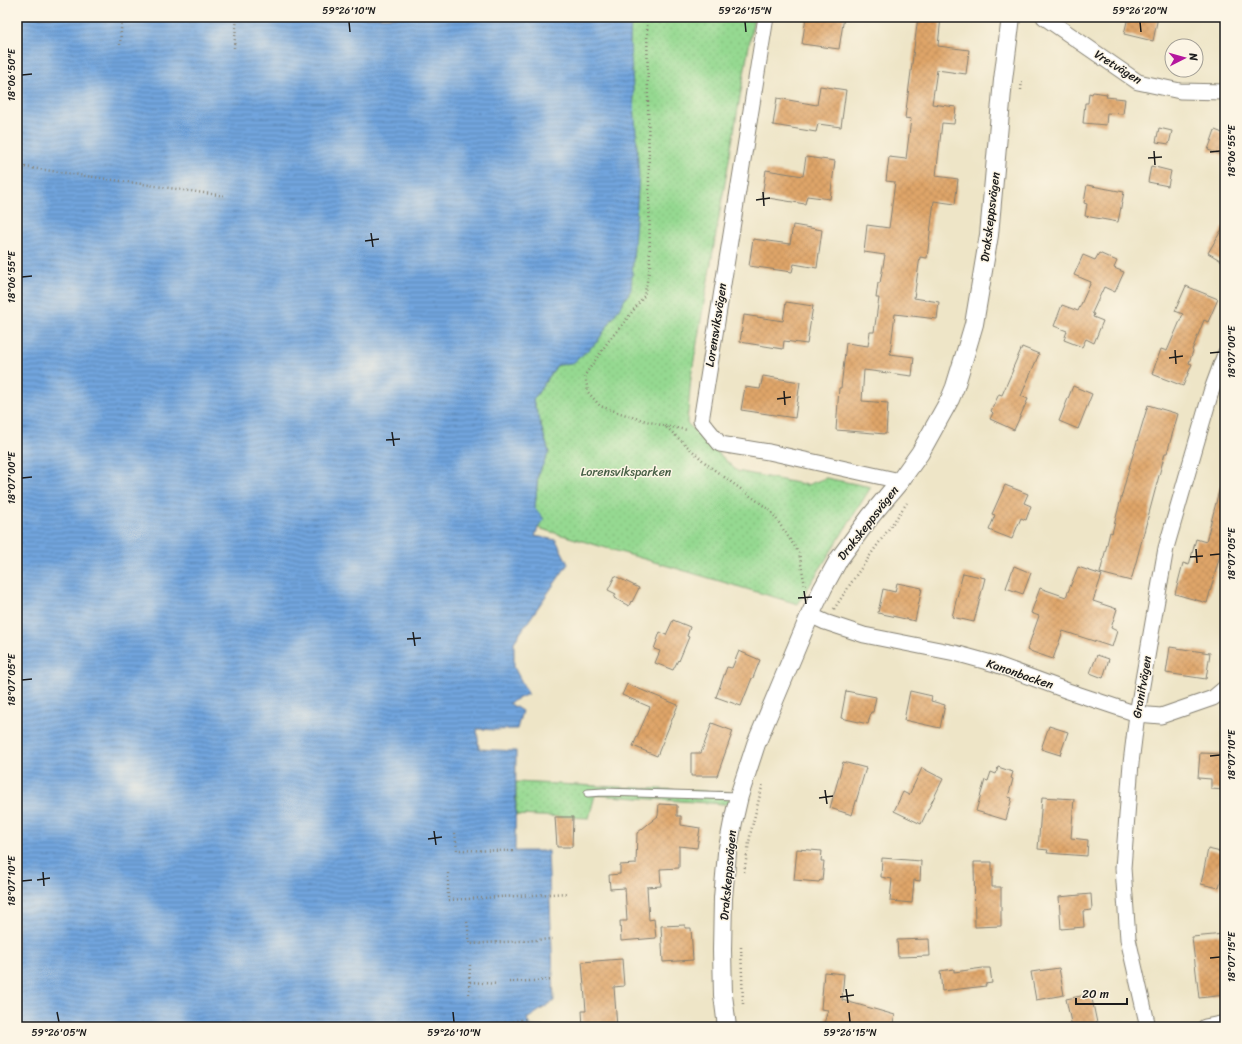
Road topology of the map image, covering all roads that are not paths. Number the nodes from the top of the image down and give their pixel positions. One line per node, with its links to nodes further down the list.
1 (766, 17): 6 (street, Lorensviksvägen)
2 (1011, 17): 6 (street, Drakskeppsvägen)
3 (1044, 17): 4 (street, Vretvägen)
4 (1225, 92)
5 (1225, 354): 9 (street, Granitvägen)
6 (900, 481): 7 (street, Drakskeppsvägen)
7 (810, 615): 9 (street, Kanonbacken); 11 (street, Drakskeppsvägen)
8 (1225, 688): 9 (street, Kanonbacken)
9 (1136, 714): 14 (street, Granitvägen)
10 (588, 794): 11 (lane)
11 (739, 796): 13 (street, Drakskeppsvägen)
12 (1225, 1023): 15 (street)
13 (727, 1027)
14 (1148, 1027)
15 (1205, 1027)

